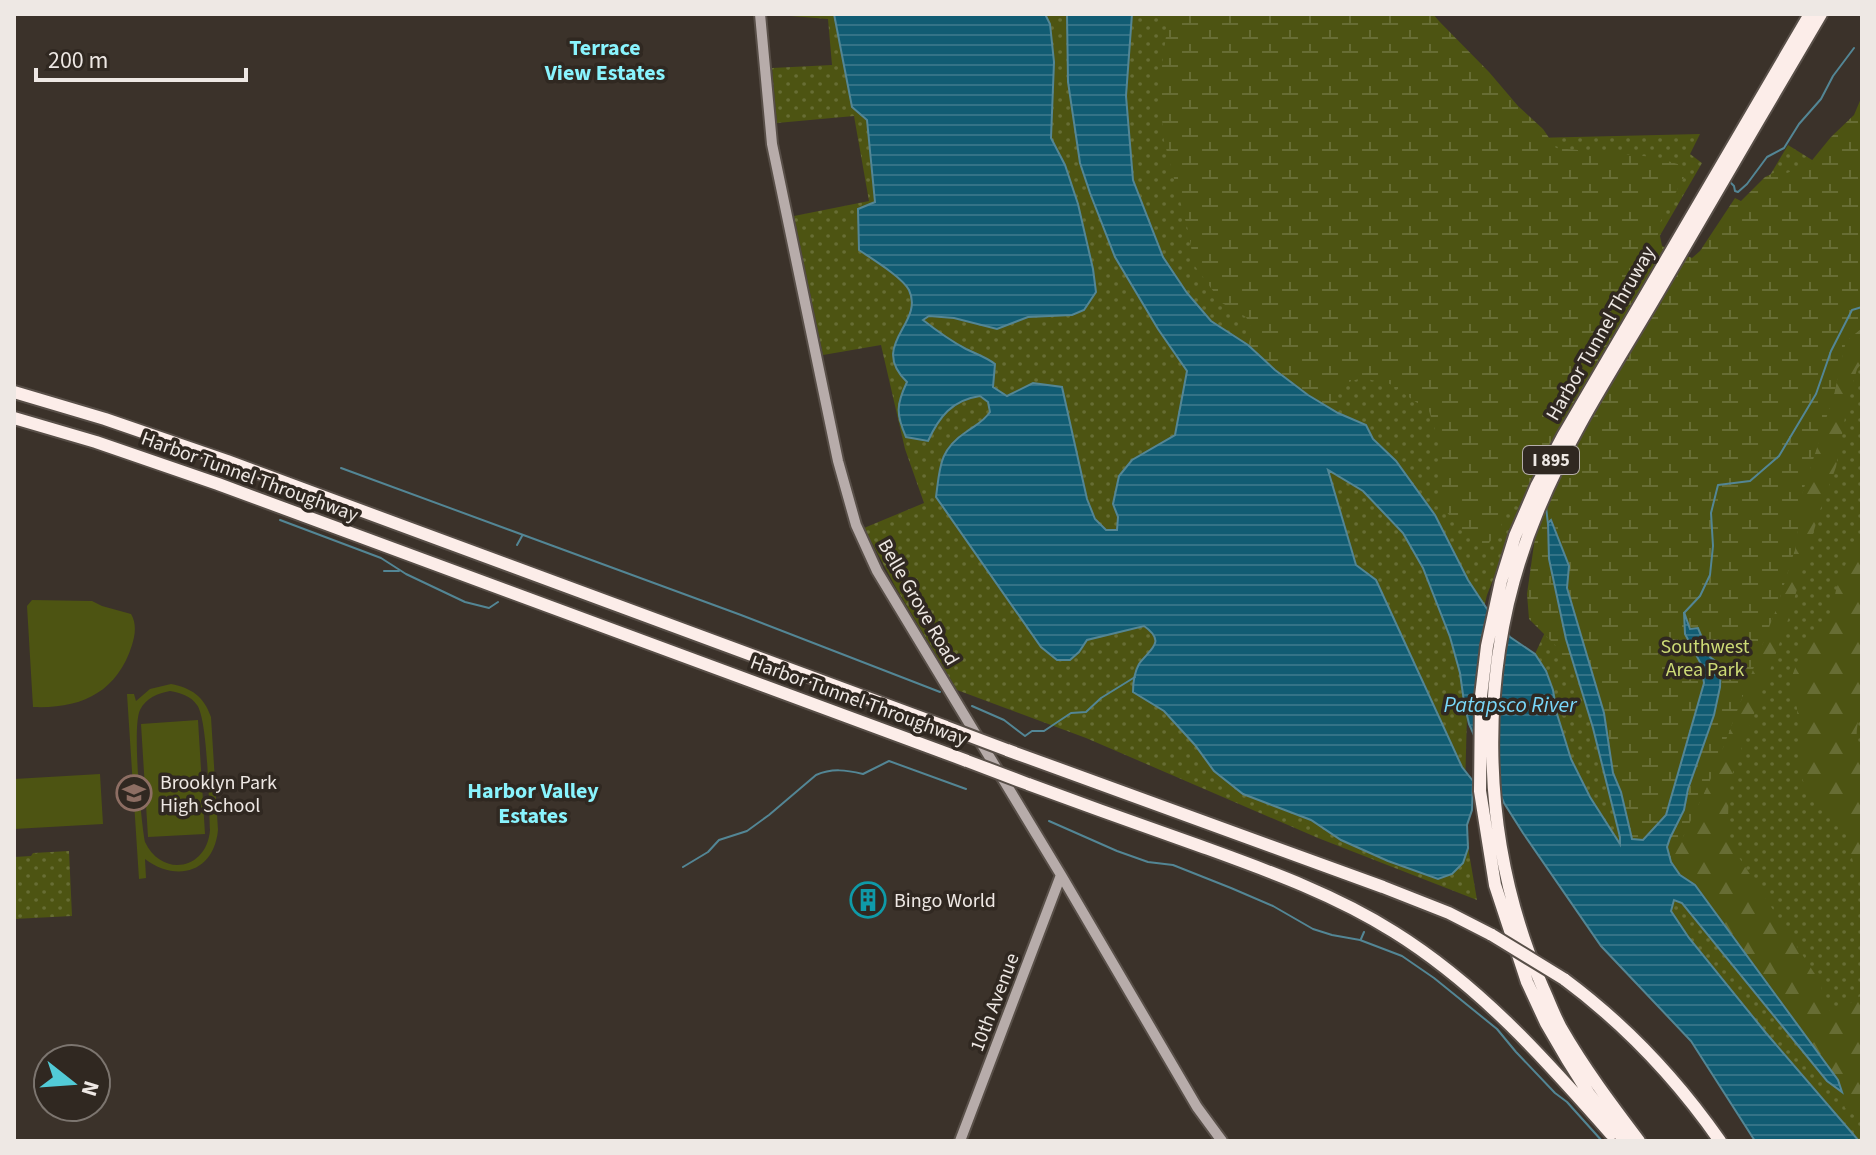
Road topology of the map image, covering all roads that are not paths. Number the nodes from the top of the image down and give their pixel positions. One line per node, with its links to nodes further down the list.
1 (760, 14): 8 (main road, Belle Grove Road)
2 (1810, 14): 4 (highway, Harbor Tunnel Thruway / I 895)
3 (1821, 14): 4 (highway, Harbor Tunnel Thruway / I 895)
4 (1750, 124): 7 (highway, Harbor Tunnel Thruway / I 895)
5 (14, 392): 14 (highway, Harbor Tunnel Throughway, bridge)
6 (14, 418): 11 (highway, Harbor Tunnel Throughway, bridge)
7 (1492, 837): 12 (highway, I 895); 13 (highway, I 895)
8 (1061, 875): 9 (main road, 10th Avenue); 10 (main road, Belle Grove Road)
9 (960, 1141)
10 (1222, 1141)
11 (1617, 1141)
12 (1625, 1141)
13 (1639, 1141)
14 (1720, 1141)

